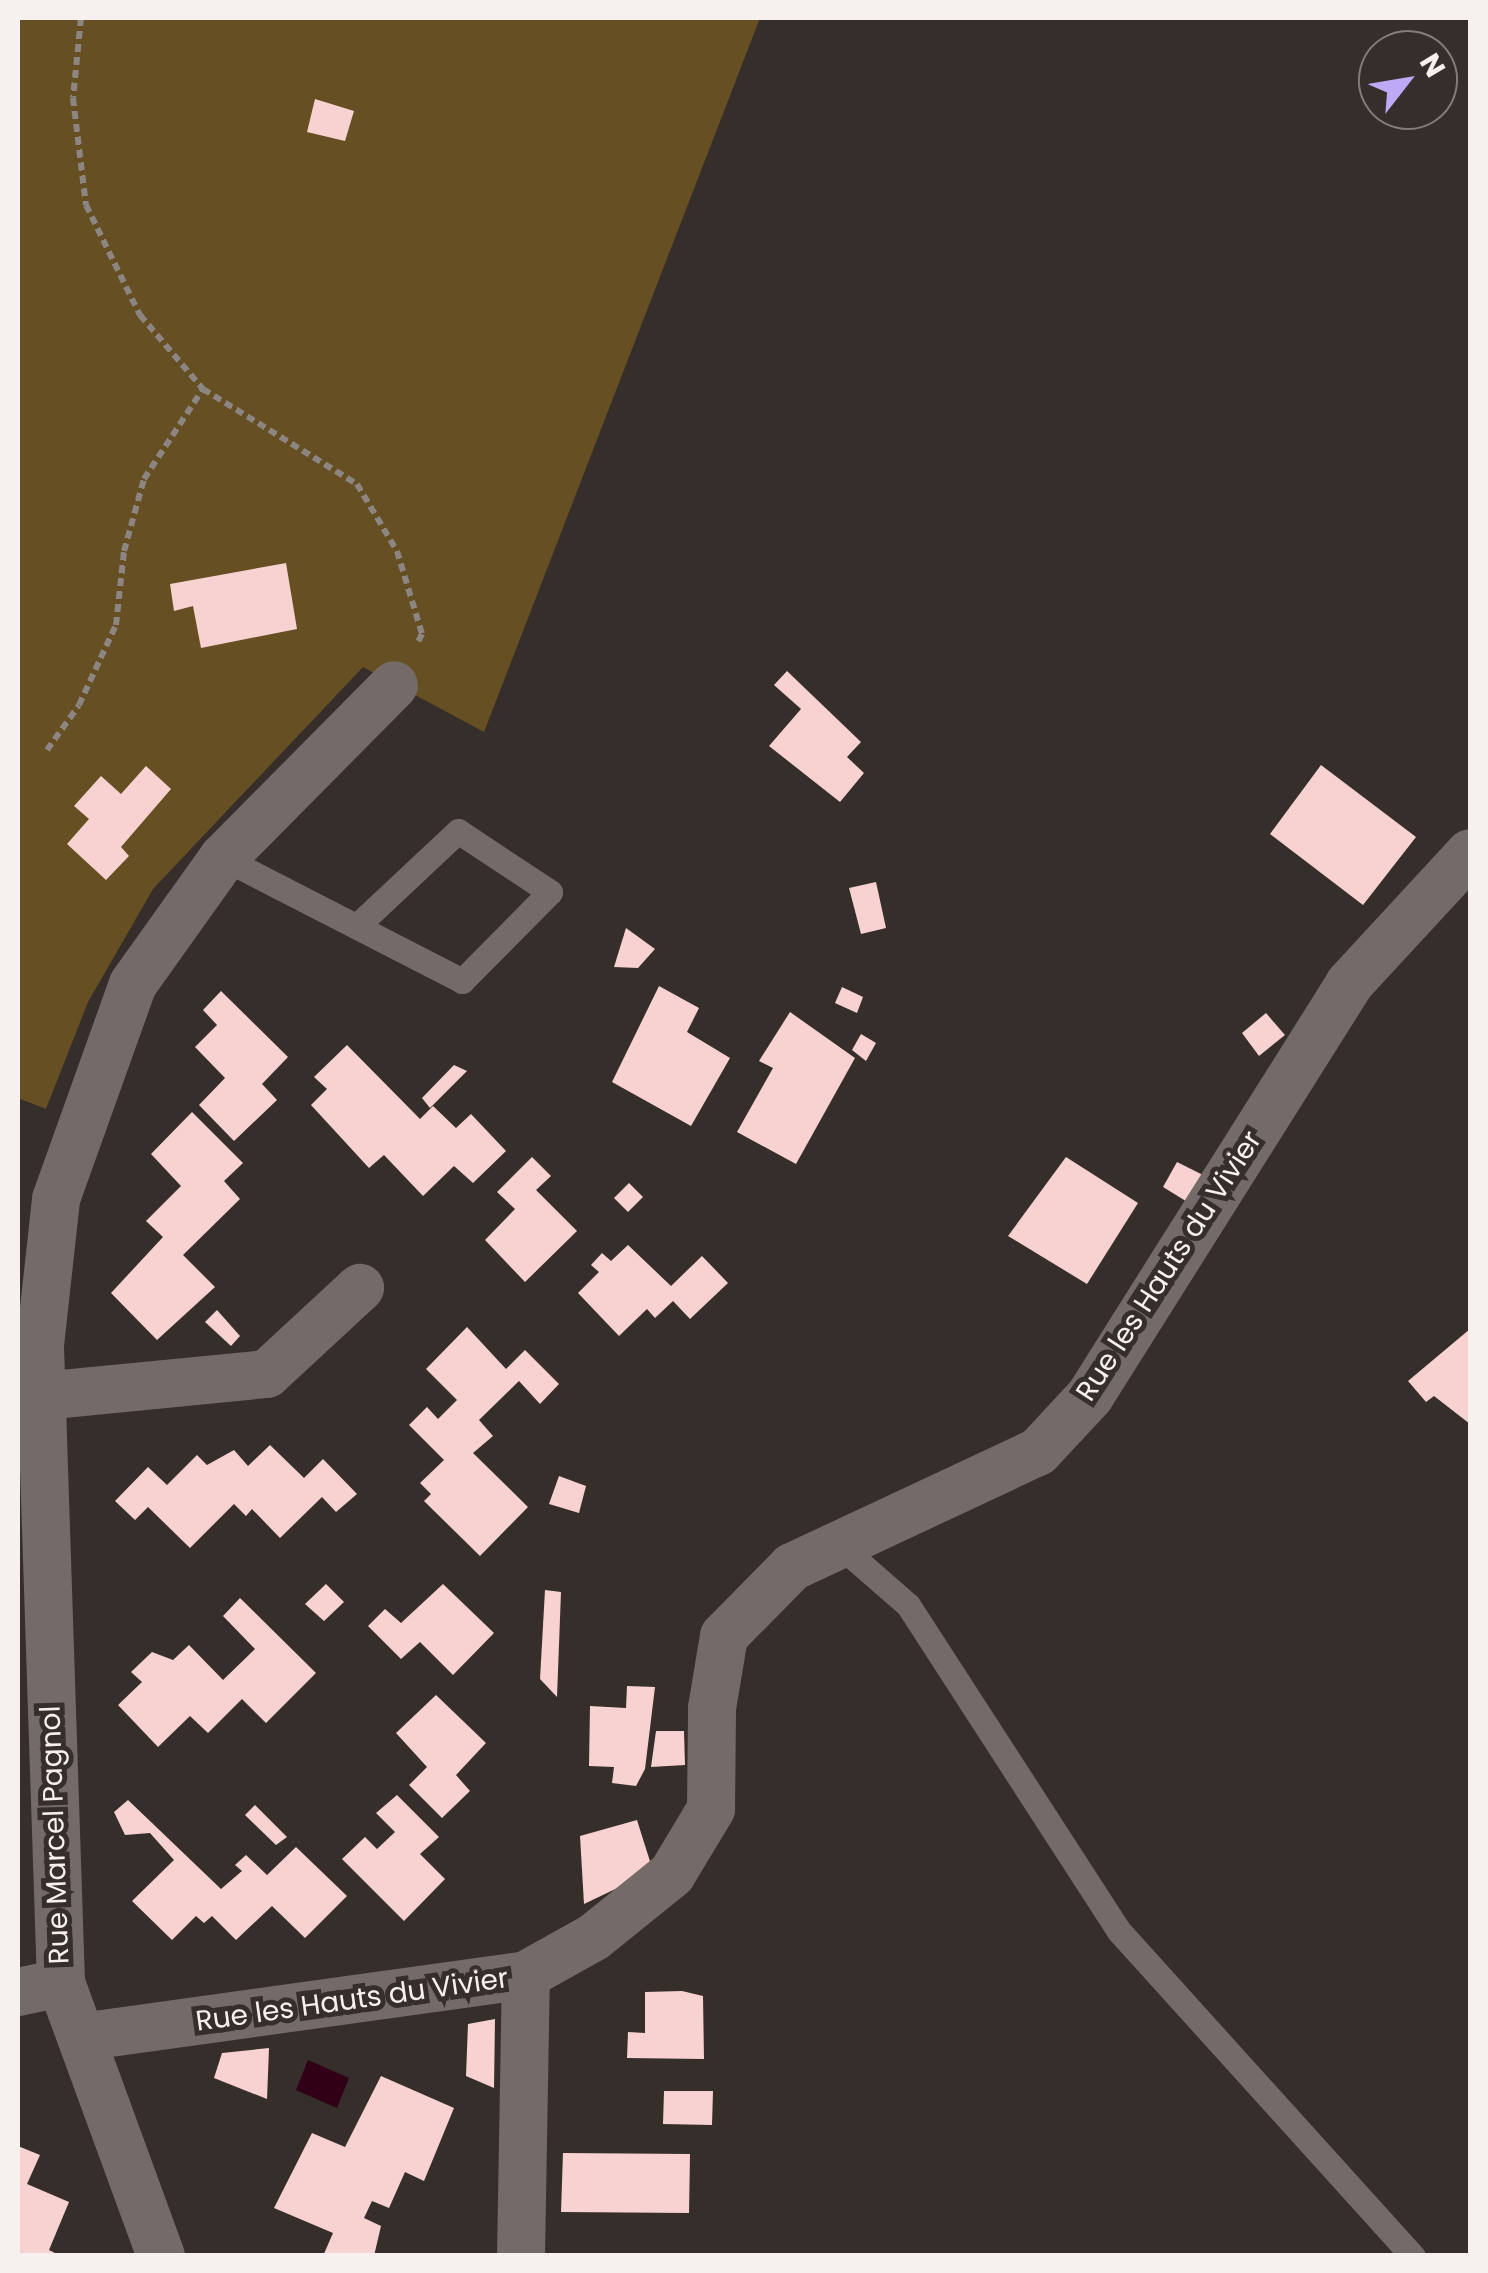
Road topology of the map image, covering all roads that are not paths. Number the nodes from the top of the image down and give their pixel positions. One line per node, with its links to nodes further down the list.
1 (394, 684): 3 (street, Rue Marcel Pagnol)
2 (1470, 853): 8 (street, Rue les Hauts du Vivier)
3 (223, 858): 4 (lane); 6 (street, Rue Marcel Pagnol)
4 (357, 926): 4 (lane)
5 (360, 1288): 7 (street)
6 (28, 1347): 7 (street, Rue Marcel Pagnol)
7 (42, 1396): 10 (street, Rue Marcel Pagnol)
8 (838, 1544): 9 (street, Rue les Hauts du Vivier); 14 (lane)
9 (526, 1975): 11 (street, Rue les Hauts du Vivier); 13 (street)
10 (39, 1988): 11 (street, Rue Marcel Pagnol)
11 (81, 2037): 12 (street, Rue Marcel Pagnol)
12 (161, 2256)
13 (520, 2256)
14 (1413, 2256)

